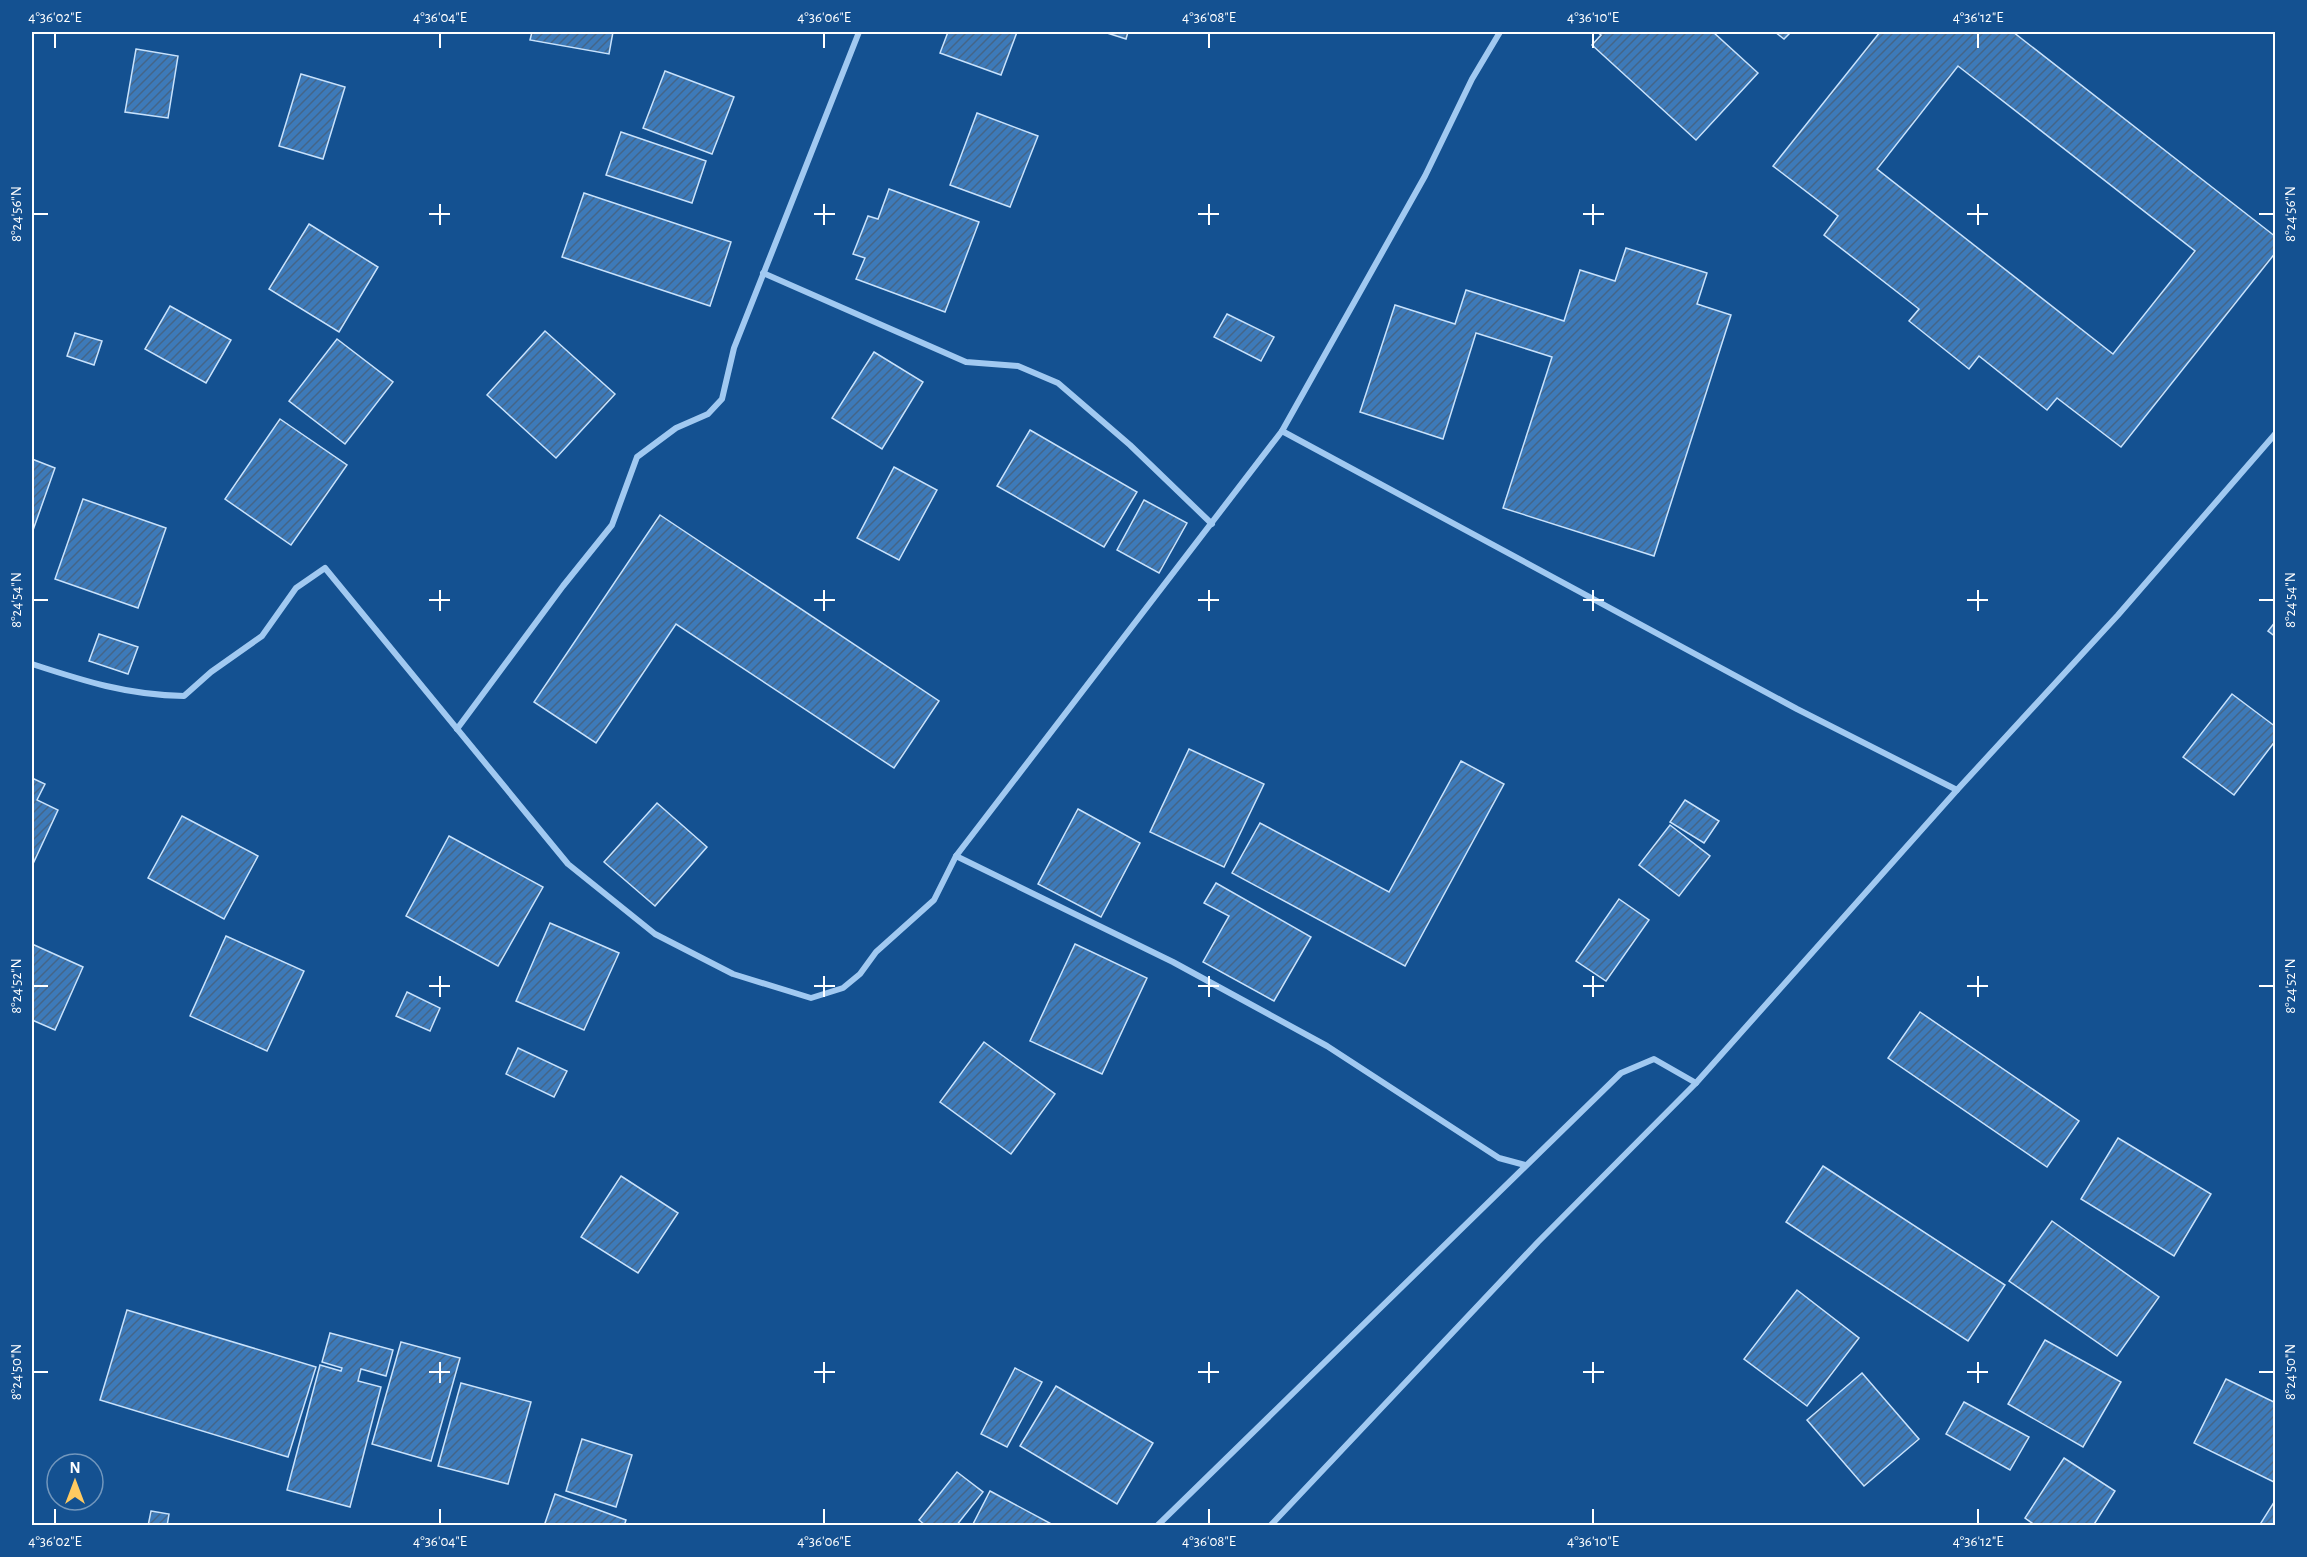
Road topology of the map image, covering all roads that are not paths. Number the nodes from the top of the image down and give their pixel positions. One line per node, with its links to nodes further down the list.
1 (859, 32): 3 (street)
2 (1500, 32): 4 (street)
3 (763, 273): 6 (street); 8 (street)
4 (1282, 430): 6 (street); 9 (street)
5 (2276, 433): 9 (street)
6 (1212, 524): 10 (street)
7 (32, 664): 8 (street)
8 (457, 729): 10 (street)
9 (1957, 790): 11 (street)
10 (956, 856): 12 (street)
11 (1696, 1083): 12 (street); 14 (street)
12 (1525, 1165): 13 (street)
13 (1157, 1526)
14 (1270, 1526)

